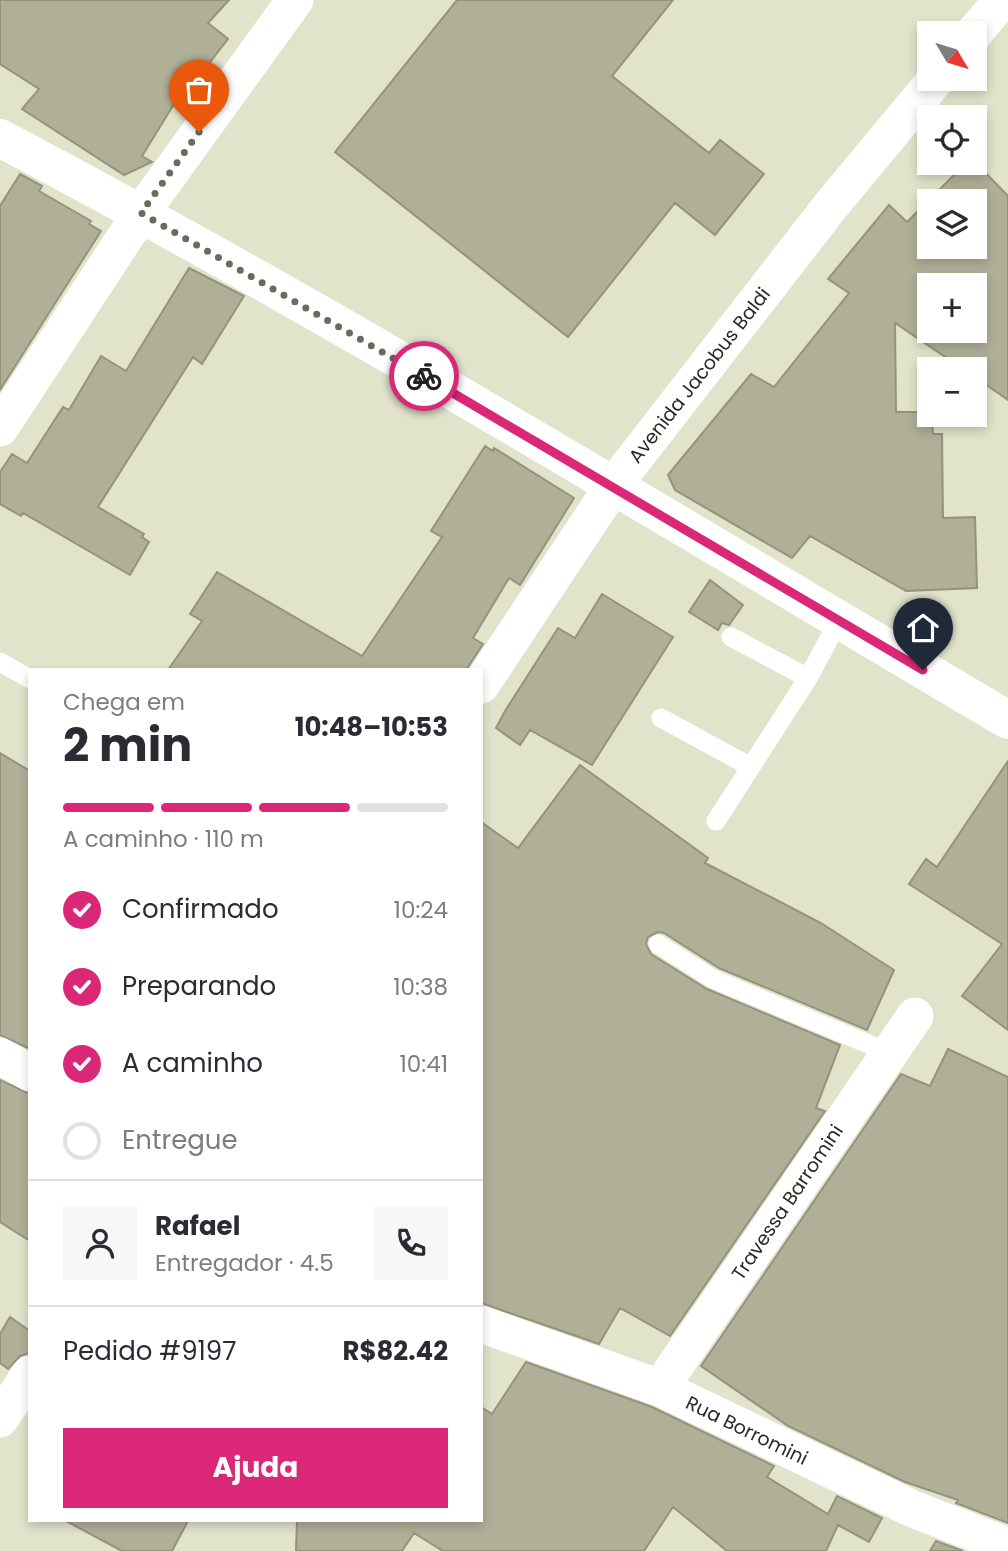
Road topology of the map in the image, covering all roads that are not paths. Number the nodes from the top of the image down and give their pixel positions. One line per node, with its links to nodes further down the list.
1 (295, 0): 6 (street)
2 (1002, 0): 3 (street)
3 (984, 21)
4 (926, 91): 8 (street, Avenida Jacobus Baldi)
5 (0, 138): 6 (street)
6 (141, 213): 7 (street); 8 (street)
7 (0, 428)
8 (613, 486): 9 (street); 14 (street, Avenida Jacobus Baldi)
9 (839, 620): 13 (lane); 16 (street)
10 (731, 637): 13 (lane)
11 (0, 662): 12 (lane)
12 (28, 678)
13 (808, 678): 17 (lane)
14 (483, 682)
15 (661, 718): 17 (lane)
16 (1008, 720)
17 (751, 767): 18 (lane)
18 (716, 821)
19 (658, 944): 21 (lane)
20 (915, 1016): 21 (street, Travessa Barromini)
21 (890, 1053): 26 (street, Travessa Barromini)
22 (0, 1056): 23 (street)
23 (28, 1072)
24 (483, 1325): 26 (street, Rua Borromini)
25 (28, 1377): 27 (street)
26 (660, 1388): 28 (street, Rua Borromini)
27 (0, 1419)
28 (1008, 1546)

